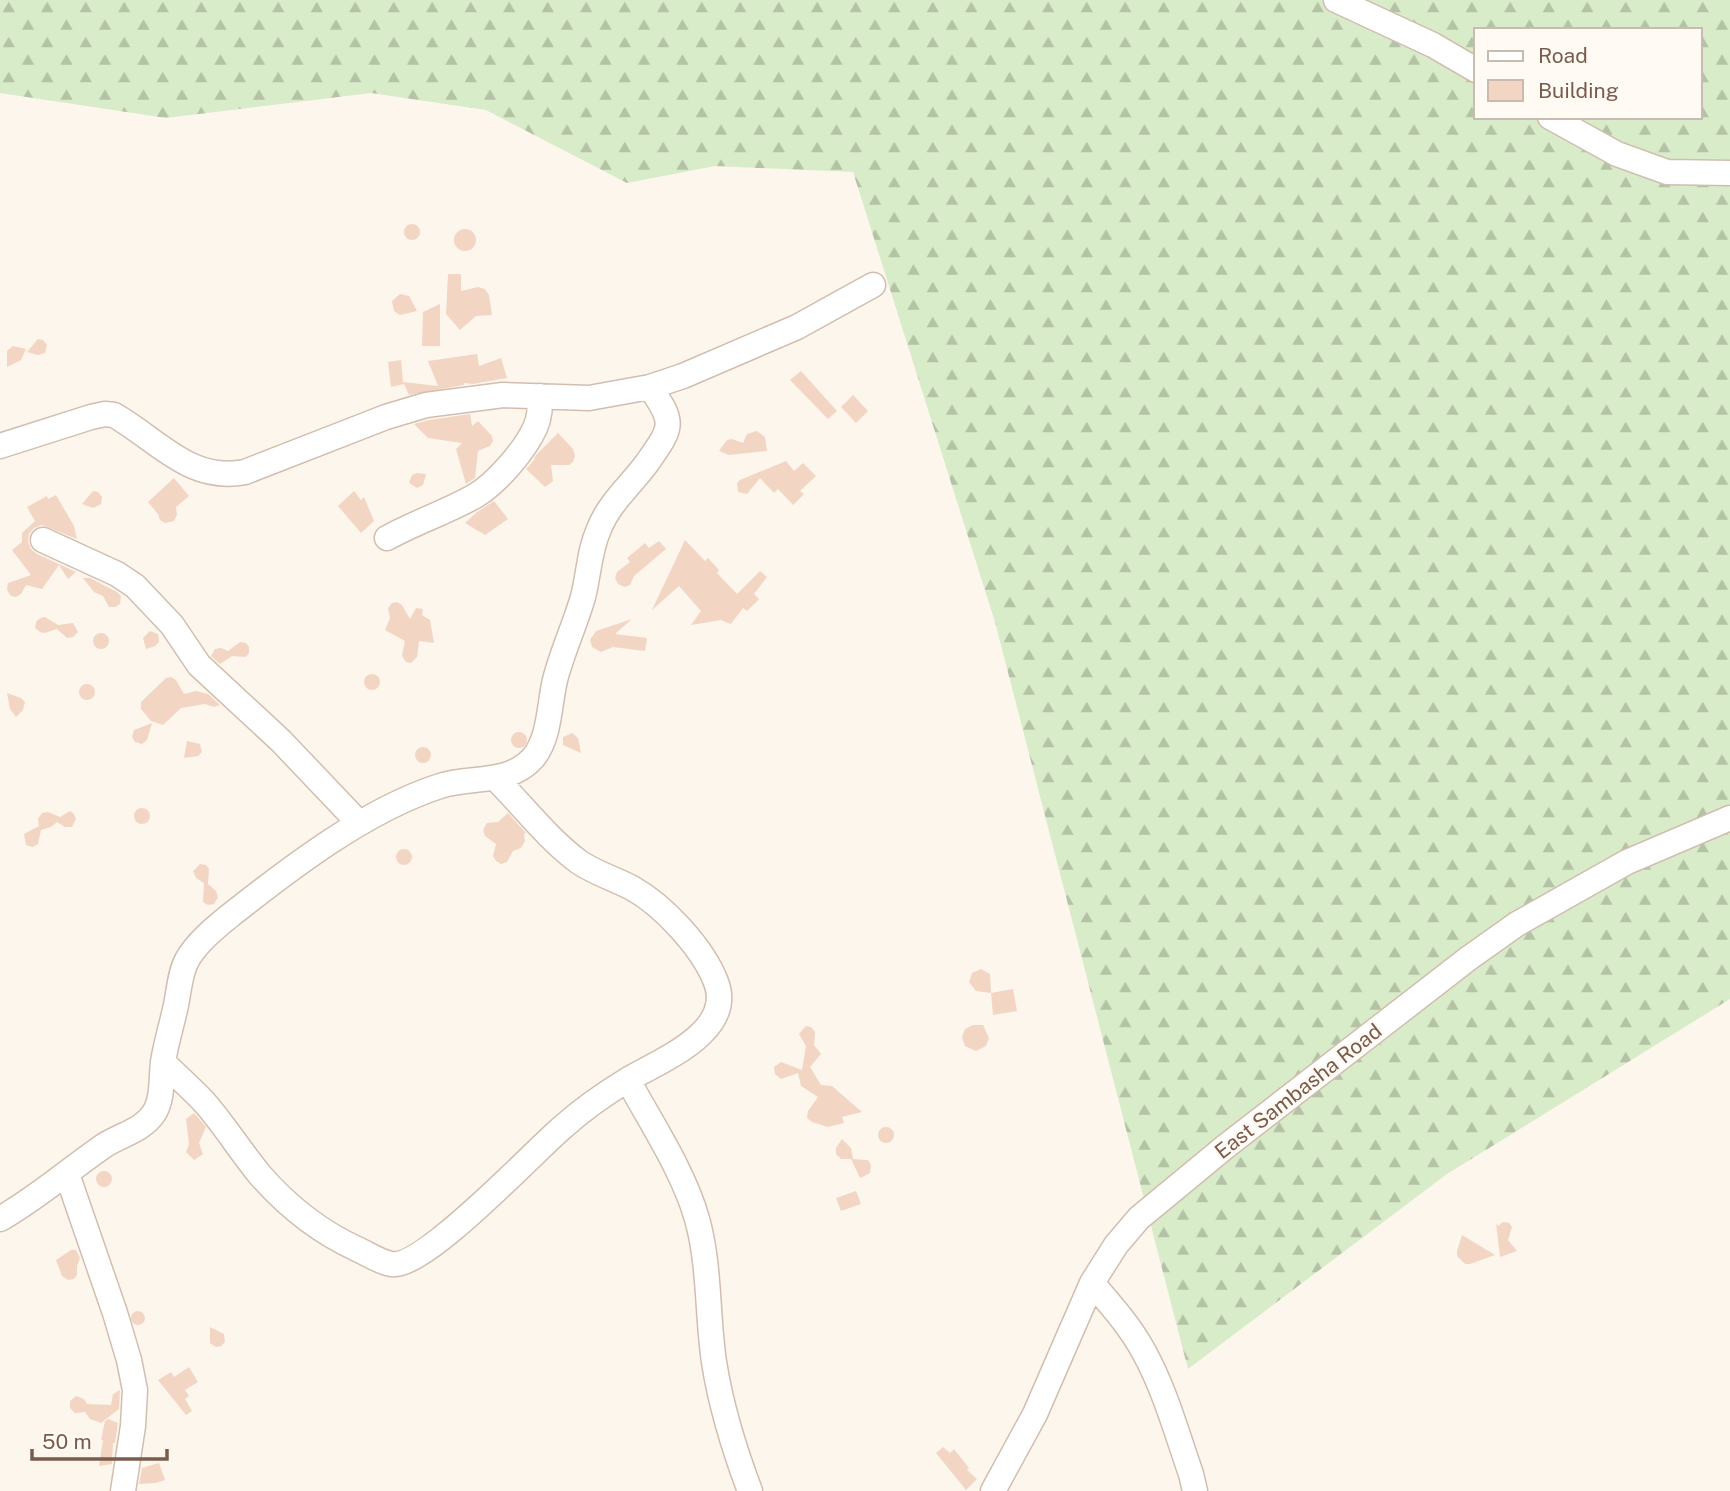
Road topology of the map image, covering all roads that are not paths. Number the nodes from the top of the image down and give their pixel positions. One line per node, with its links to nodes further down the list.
1 (1336, 0): 2 (street)
2 (1474, 69)
3 (1554, 119): 4 (street)
4 (1730, 173)
5 (873, 285): 6 (street)
6 (650, 387): 7 (street); 11 (street)
7 (540, 396): 8 (street); 9 (street)
8 (0, 446)
9 (387, 538)
10 (43, 540): 13 (street)
11 (496, 779): 13 (street); 15 (street)
12 (1730, 818): 18 (street, East Sambasha Road)
13 (359, 823): 14 (street)
14 (163, 1062): 15 (street); 16 (street)
15 (628, 1080): 20 (street)
16 (67, 1174): 17 (street); 19 (street)
17 (0, 1219)
18 (1092, 1283): 21 (street, East Sambasha Road); 22 (street)
19 (123, 1491)
20 (750, 1491)
21 (993, 1491)
22 (1195, 1491)

